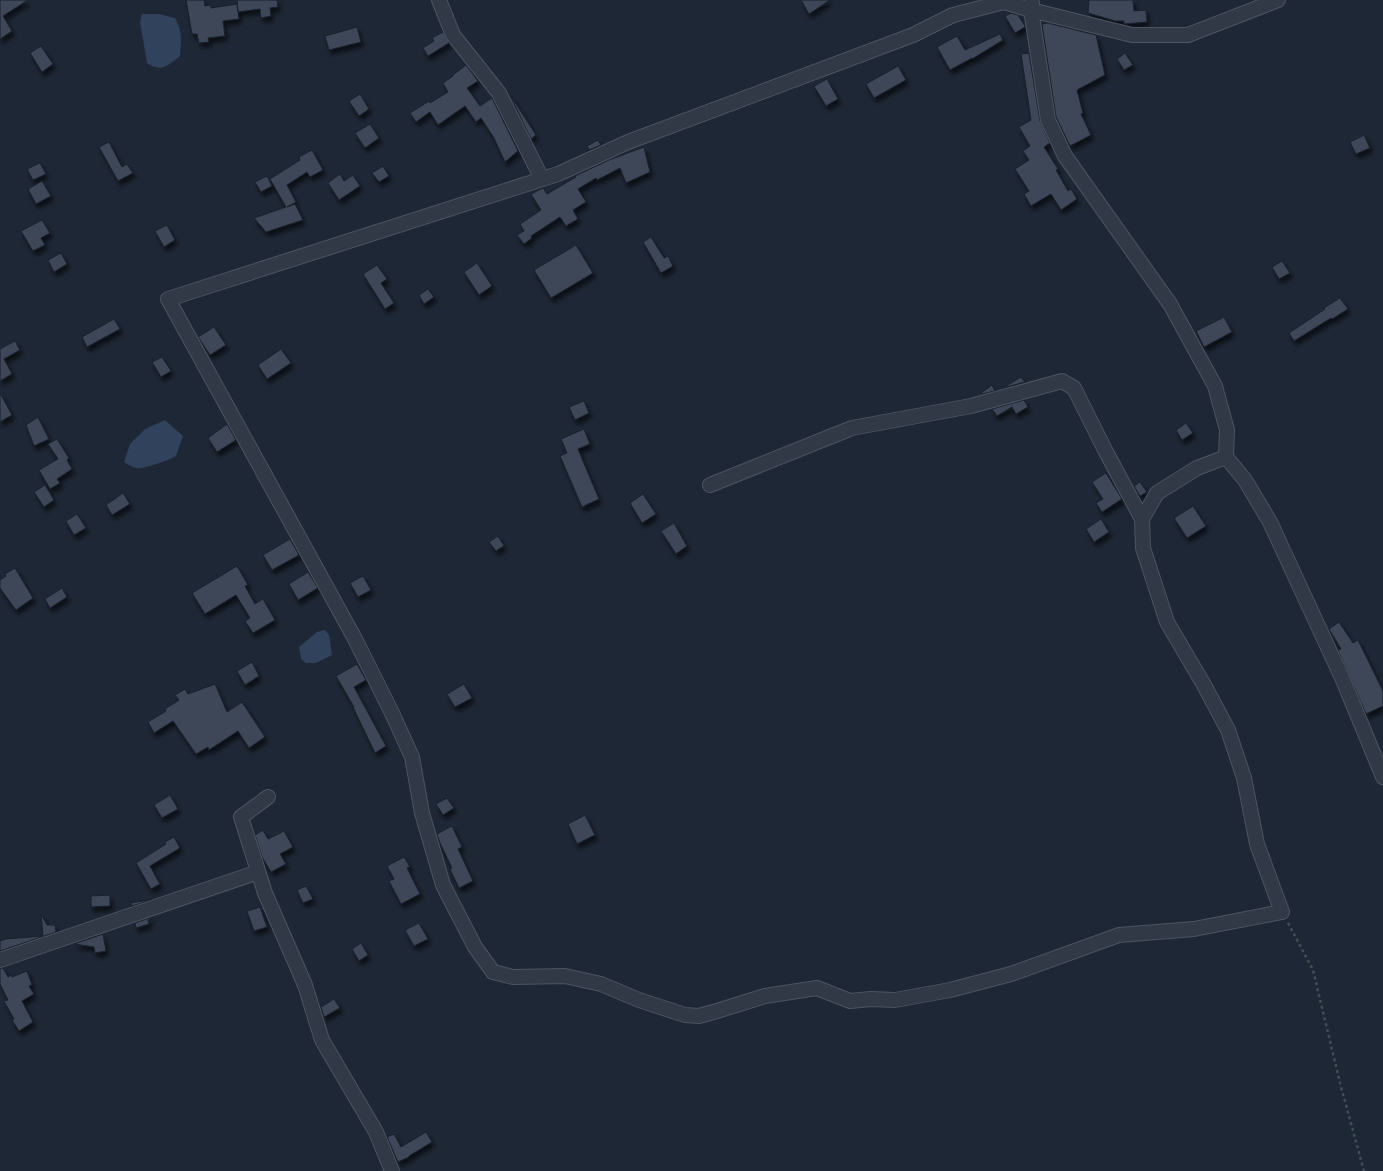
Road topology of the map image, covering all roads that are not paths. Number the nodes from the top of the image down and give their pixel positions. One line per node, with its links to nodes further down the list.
1 (439, 0): 4 (street)
2 (1278, 0): 3 (street)
3 (1032, 5): 4 (street); 5 (street)
4 (542, 179): 7 (street)
5 (1226, 457): 7 (street); 8 (street)
6 (710, 485): 7 (street)
7 (1142, 519)
8 (1383, 777)
9 (268, 797): 10 (street)
10 (258, 872): 11 (street); 12 (street)
11 (0, 960)
12 (392, 1171)

